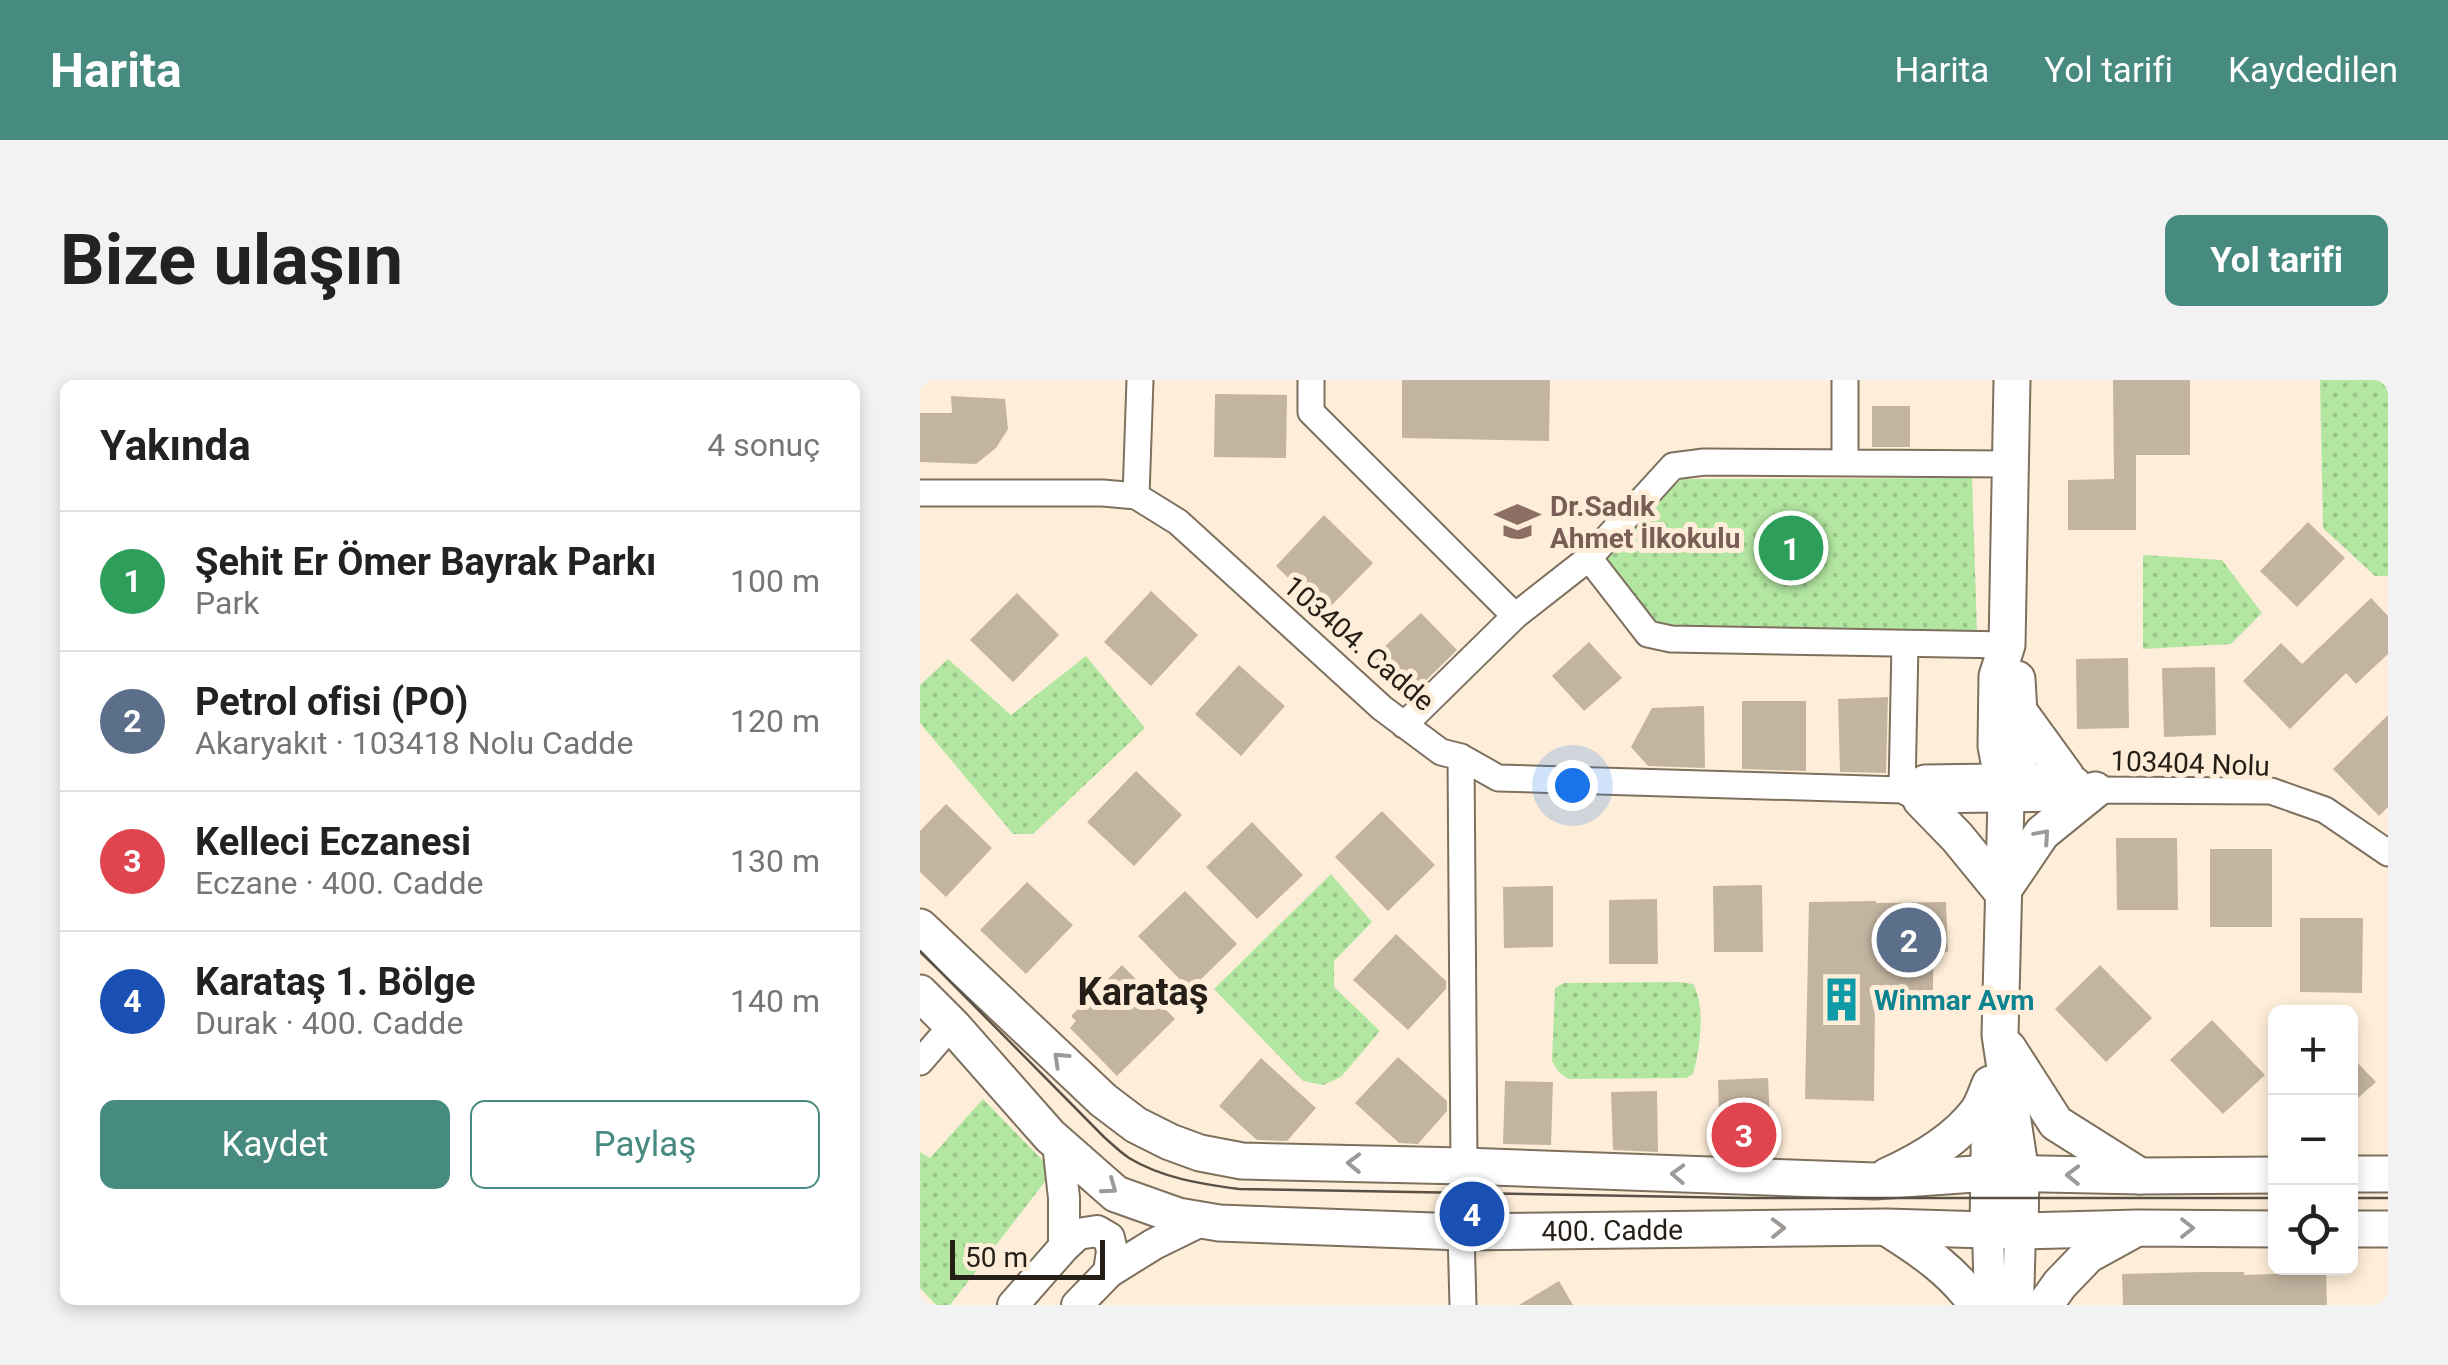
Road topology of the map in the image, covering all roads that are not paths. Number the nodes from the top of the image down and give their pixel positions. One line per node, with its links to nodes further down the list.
1 (1140, 380): 8 (street)
2 (1311, 380): 10 (street)
3 (1844, 380): 5 (street)
4 (2012, 380): 6 (main road)
5 (1845, 463): 6 (street); 9 (street)
6 (2010, 464): 12 (main road)
7 (920, 492): 8 (street, 103404. Cadde)
8 (1136, 496): 14 (street, 103404. Cadde)
9 (1590, 558): 10 (street); 11 (street)
10 (1515, 616): 14 (street)
11 (1905, 644): 12 (street); 18 (street)
12 (2007, 645): 13 (main road); 17 (main road)
13 (2020, 714): 16 (main road); 17 (main road)
14 (1404, 725): 15 (street, 103404. Cadde)
15 (1461, 757): 18 (street, 103404. Cadde); 28 (street)
16 (2080, 783): 17 (street, 103404. Cadde); 19 (street, 103404 Nolu); 20 (main road, one-way to 16)
17 (2007, 785): 18 (street, 103404. Cadde); 20 (main road)
18 (1911, 795): 20 (main road)
19 (2388, 853)
20 (2002, 892): 24 (main road)
21 (920, 928): 28 (main road, 400. Cadde, one-way to 21)
22 (920, 993): 23 (main road, 400. Cadde)
23 (952, 1025): 25 (street); 27 (main road, 400. Cadde)
24 (2000, 1035): 26 (main road); 29 (main road); 33 (main road)
25 (920, 1062)
26 (1990, 1083): 29 (main road); 34 (main road)
27 (1058, 1142): 35 (main road, 400. Cadde, one-way to 35); 43 (street)
28 (1464, 1166): 34 (main road, 400. Cadde, one-way to 28)
29 (2005, 1174): 33 (main road, 400. Cadde, one-way to 29); 34 (main road, 400. Cadde); 41 (main road)
30 (2358, 1174): 31 (main road)
31 (2388, 1174)
32 (2268, 1175): 33 (main road, 400. Cadde)
33 (2141, 1176)
34 (1875, 1181)
35 (1203, 1220): 42 (main road, 400. Cadde); 44 (street)
36 (1886, 1227): 41 (main road, 400. Cadde); 42 (main road, 400. Cadde, one-way to 36); 48 (main road)
37 (2138, 1228): 38 (main road, 400. Cadde, one-way to 38); 41 (main road, 400. Cadde); 51 (main road)
38 (2268, 1229)
39 (2358, 1229): 40 (main road)
40 (2388, 1229)
41 (2004, 1230): 49 (street); 50 (street)
42 (1461, 1232): 47 (street)
43 (1064, 1247): 44 (street); 45 (street)
44 (1108, 1272): 46 (street)
45 (1013, 1305)
46 (1077, 1305)
47 (1463, 1305)
48 (1977, 1305)
49 (1990, 1305)
50 (2018, 1305)
51 (2045, 1305)

